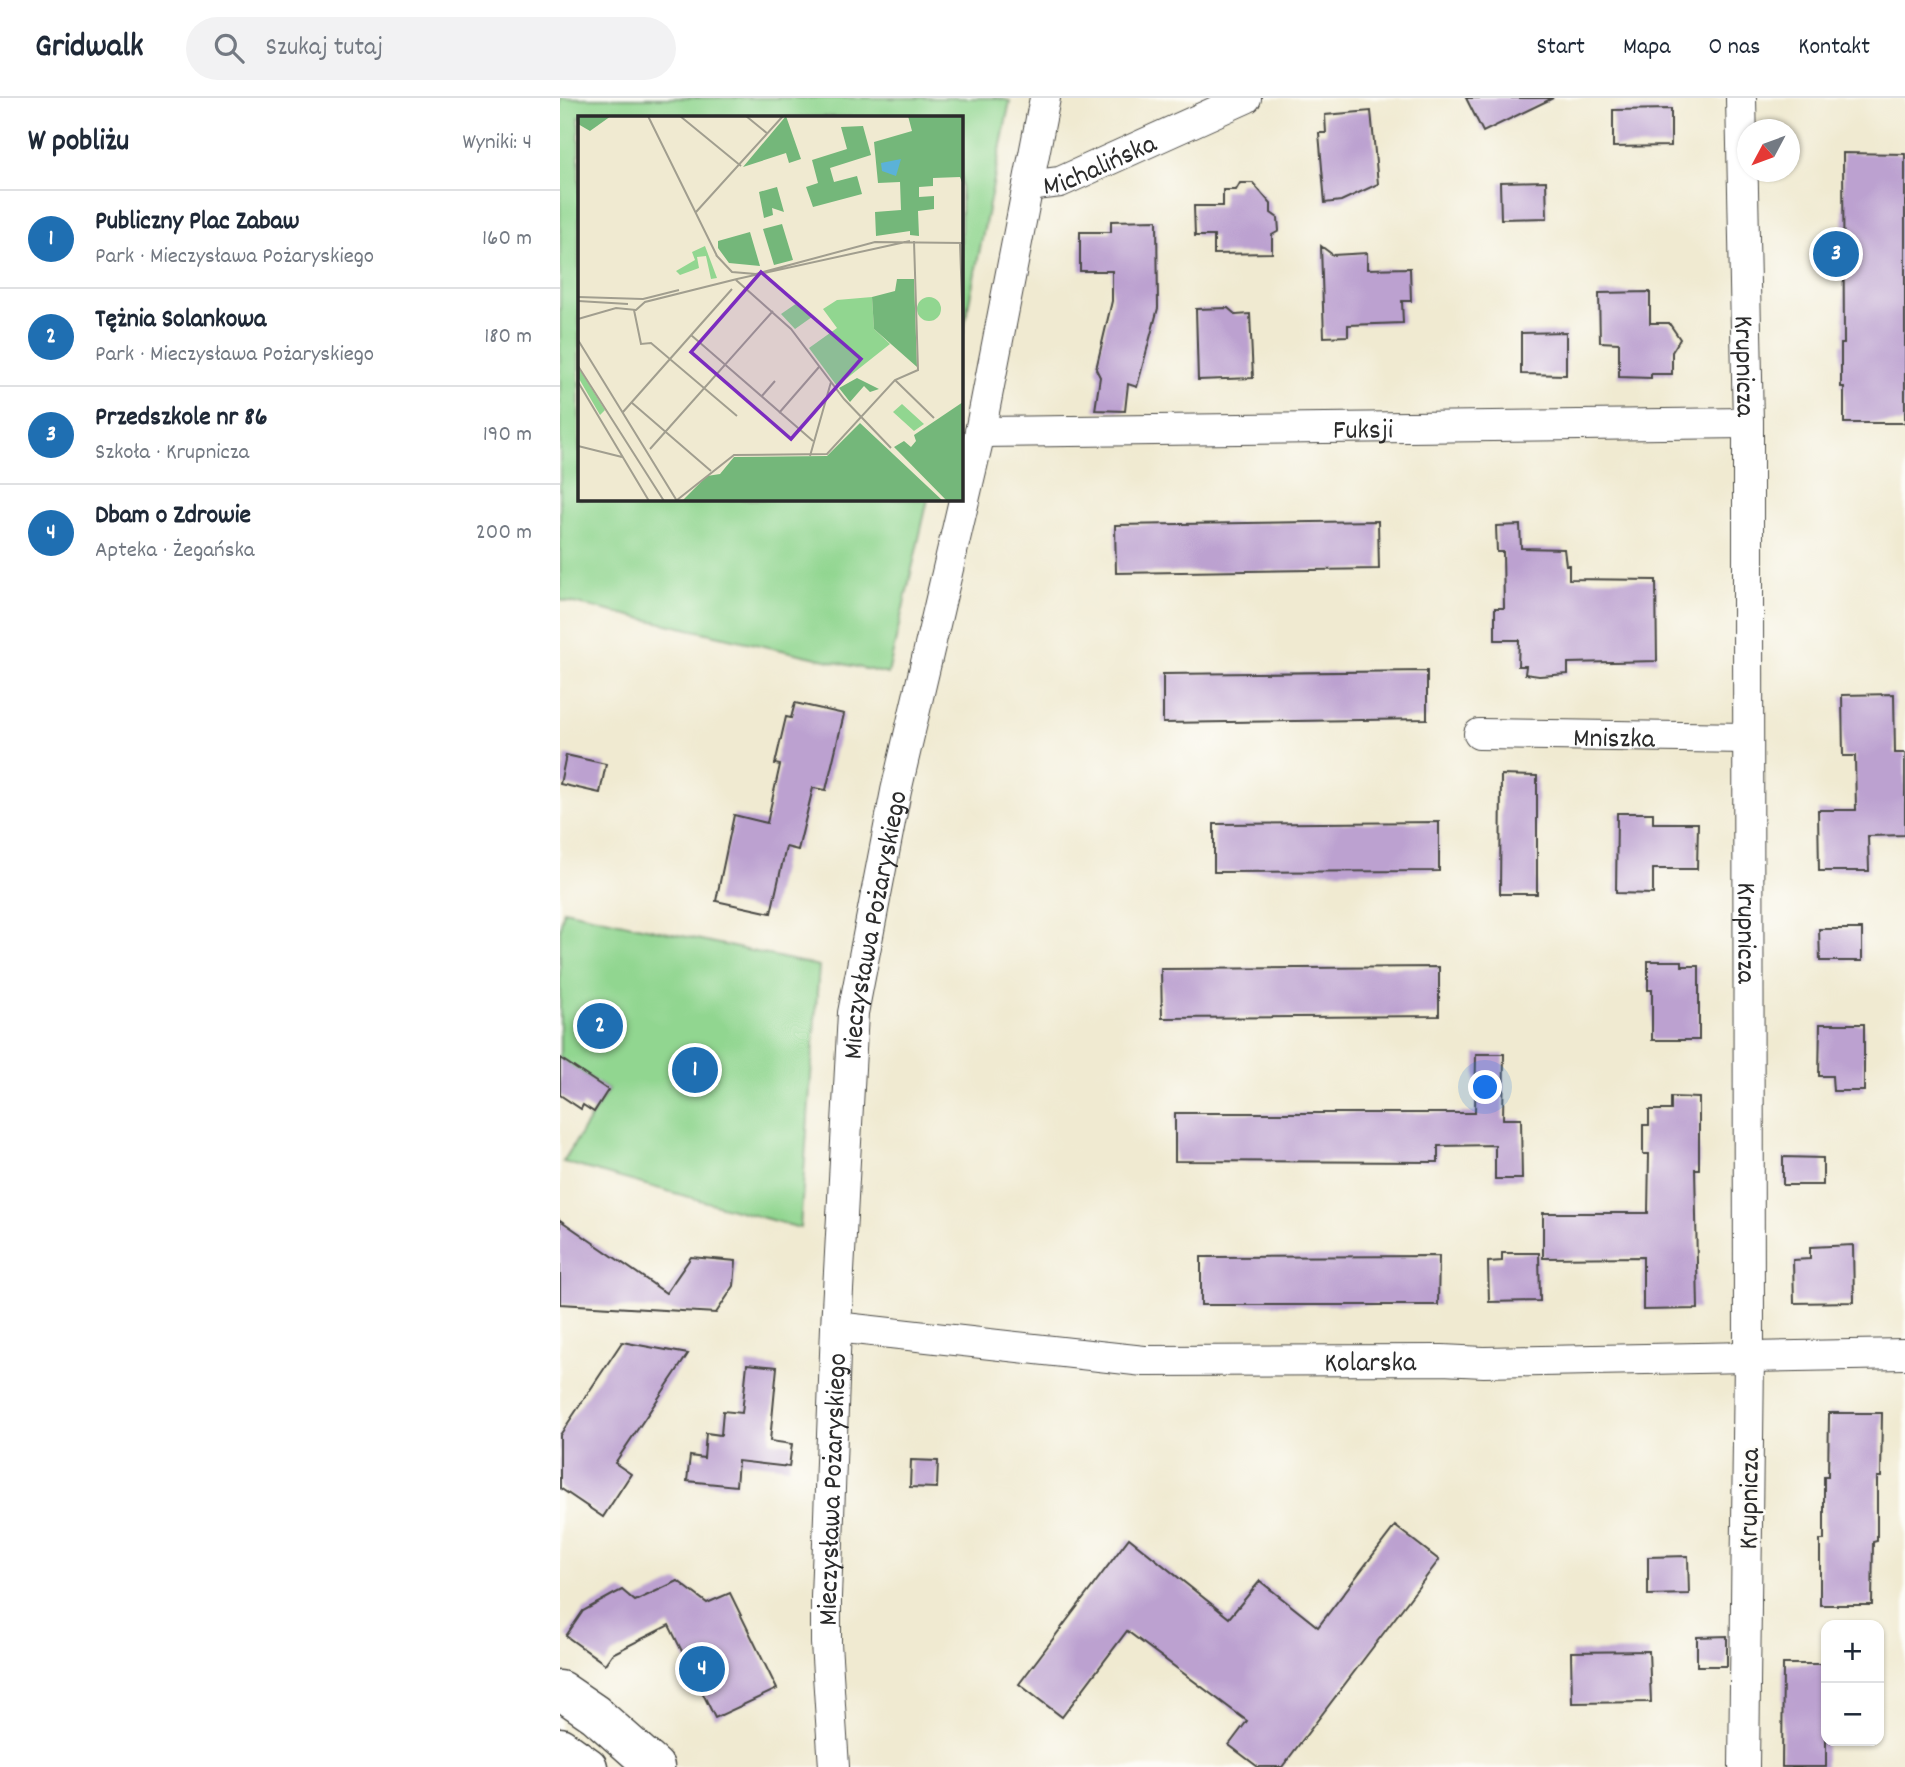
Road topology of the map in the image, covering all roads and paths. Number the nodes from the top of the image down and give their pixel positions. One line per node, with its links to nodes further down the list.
1 (1045, 98): 4 (street, Mieczysława Pożaryskiego)
2 (1246, 98): 4 (street, Michalińska)
3 (1741, 98): 5 (street, Krupnicza)
4 (1028, 186): 6 (street, Mieczysława Pożaryskiego)
5 (1748, 423): 6 (street, Fuksji); 8 (street, Krupnicza)
6 (980, 432): 9 (street, Mieczysława Pożaryskiego)
7 (1479, 734): 8 (street, Mniszka)
8 (1747, 738): 11 (street, Krupnicza)
9 (836, 1327): 11 (street, Kolarska); 16 (street, Mieczysława Pożaryskiego)
10 (1905, 1354): 11 (street, Kolarska)
11 (1749, 1358): 17 (street, Krupnicza)
12 (560, 1690): 15 (street)
13 (560, 1747): 14 (street)
14 (588, 1767)
15 (655, 1767)
16 (834, 1767)
17 (1744, 1767)

